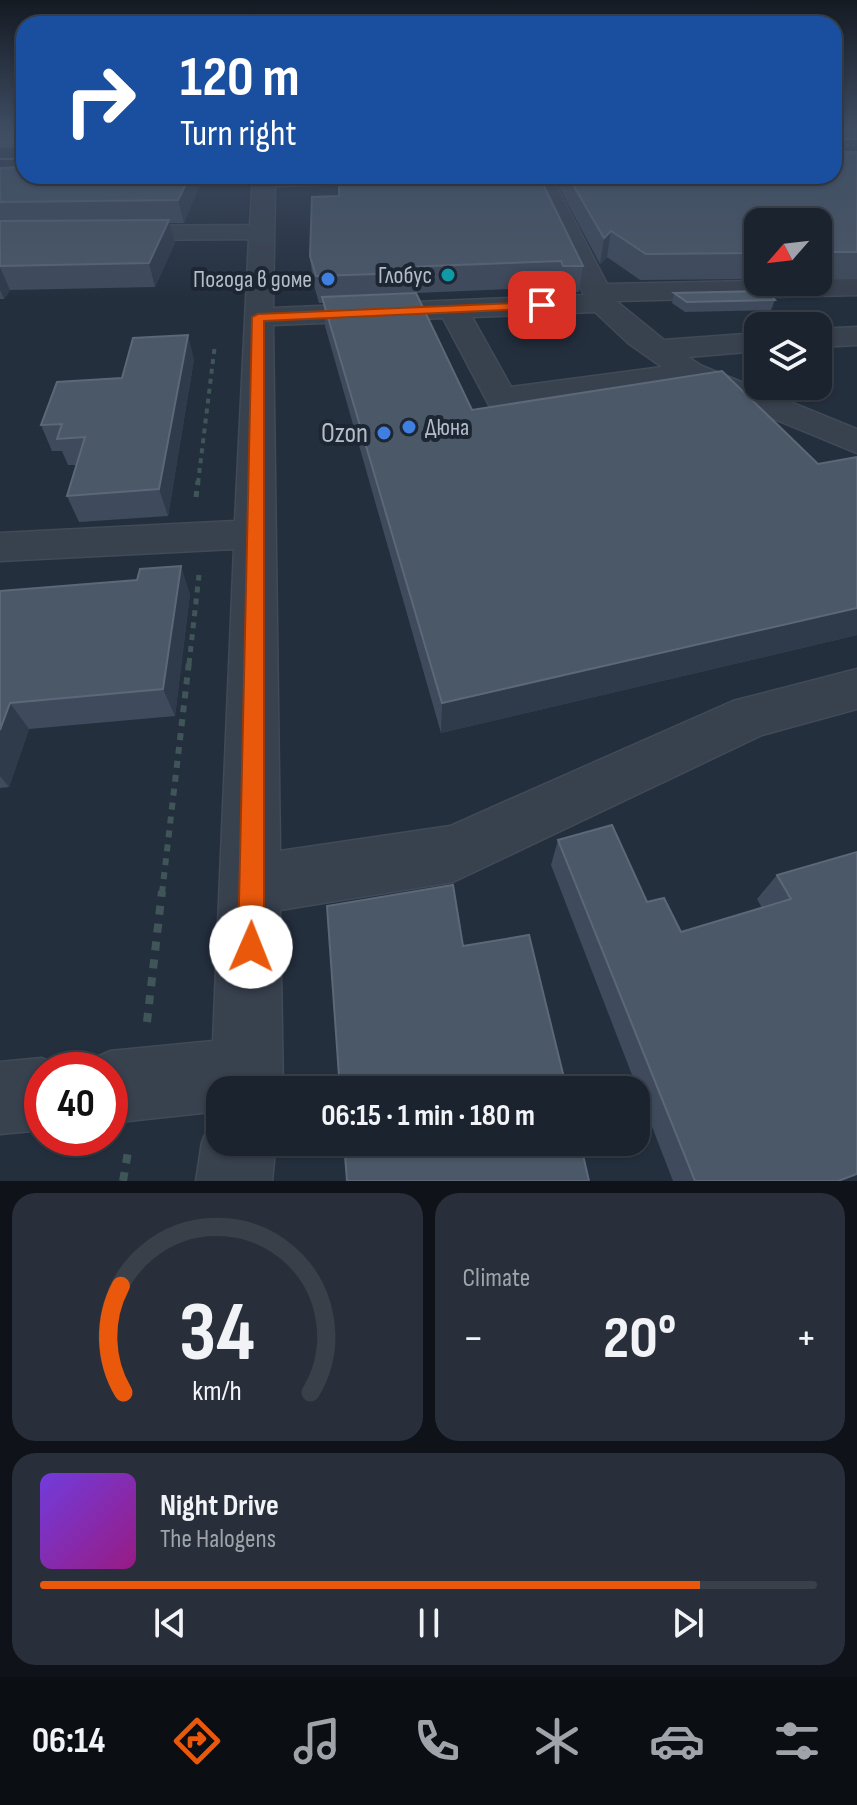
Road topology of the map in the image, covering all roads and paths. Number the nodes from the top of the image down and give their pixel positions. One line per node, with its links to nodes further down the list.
1 (263, 187): 3 (street)
2 (545, 187): 6 (street)
3 (261, 232): 4 (street); 8 (street)
4 (0, 234)
5 (857, 287): 6 (street)
6 (599, 298): 7 (street); 13 (street)
7 (453, 309): 8 (street); 14 (street)
8 (258, 317): 16 (street)
9 (857, 336): 10 (street)
10 (832, 337)
11 (215, 341): 17 (path)
12 (744, 343): 13 (street)
13 (658, 350): 14 (street)
14 (691, 373): 15 (street)
15 (857, 442)
16 (256, 534): 17 (street); 20 (street)
17 (197, 538): 18 (street); 21 (path)
18 (0, 547)
19 (857, 689): 20 (street)
20 (252, 885): 22 (street)
21 (146, 1029)
22 (246, 1076)
23 (128, 1089): 26 (street)
24 (24, 1096): 25 (street)
25 (0, 1098)
26 (206, 1098)
27 (237, 1156): 28 (street)
28 (234, 1181)

